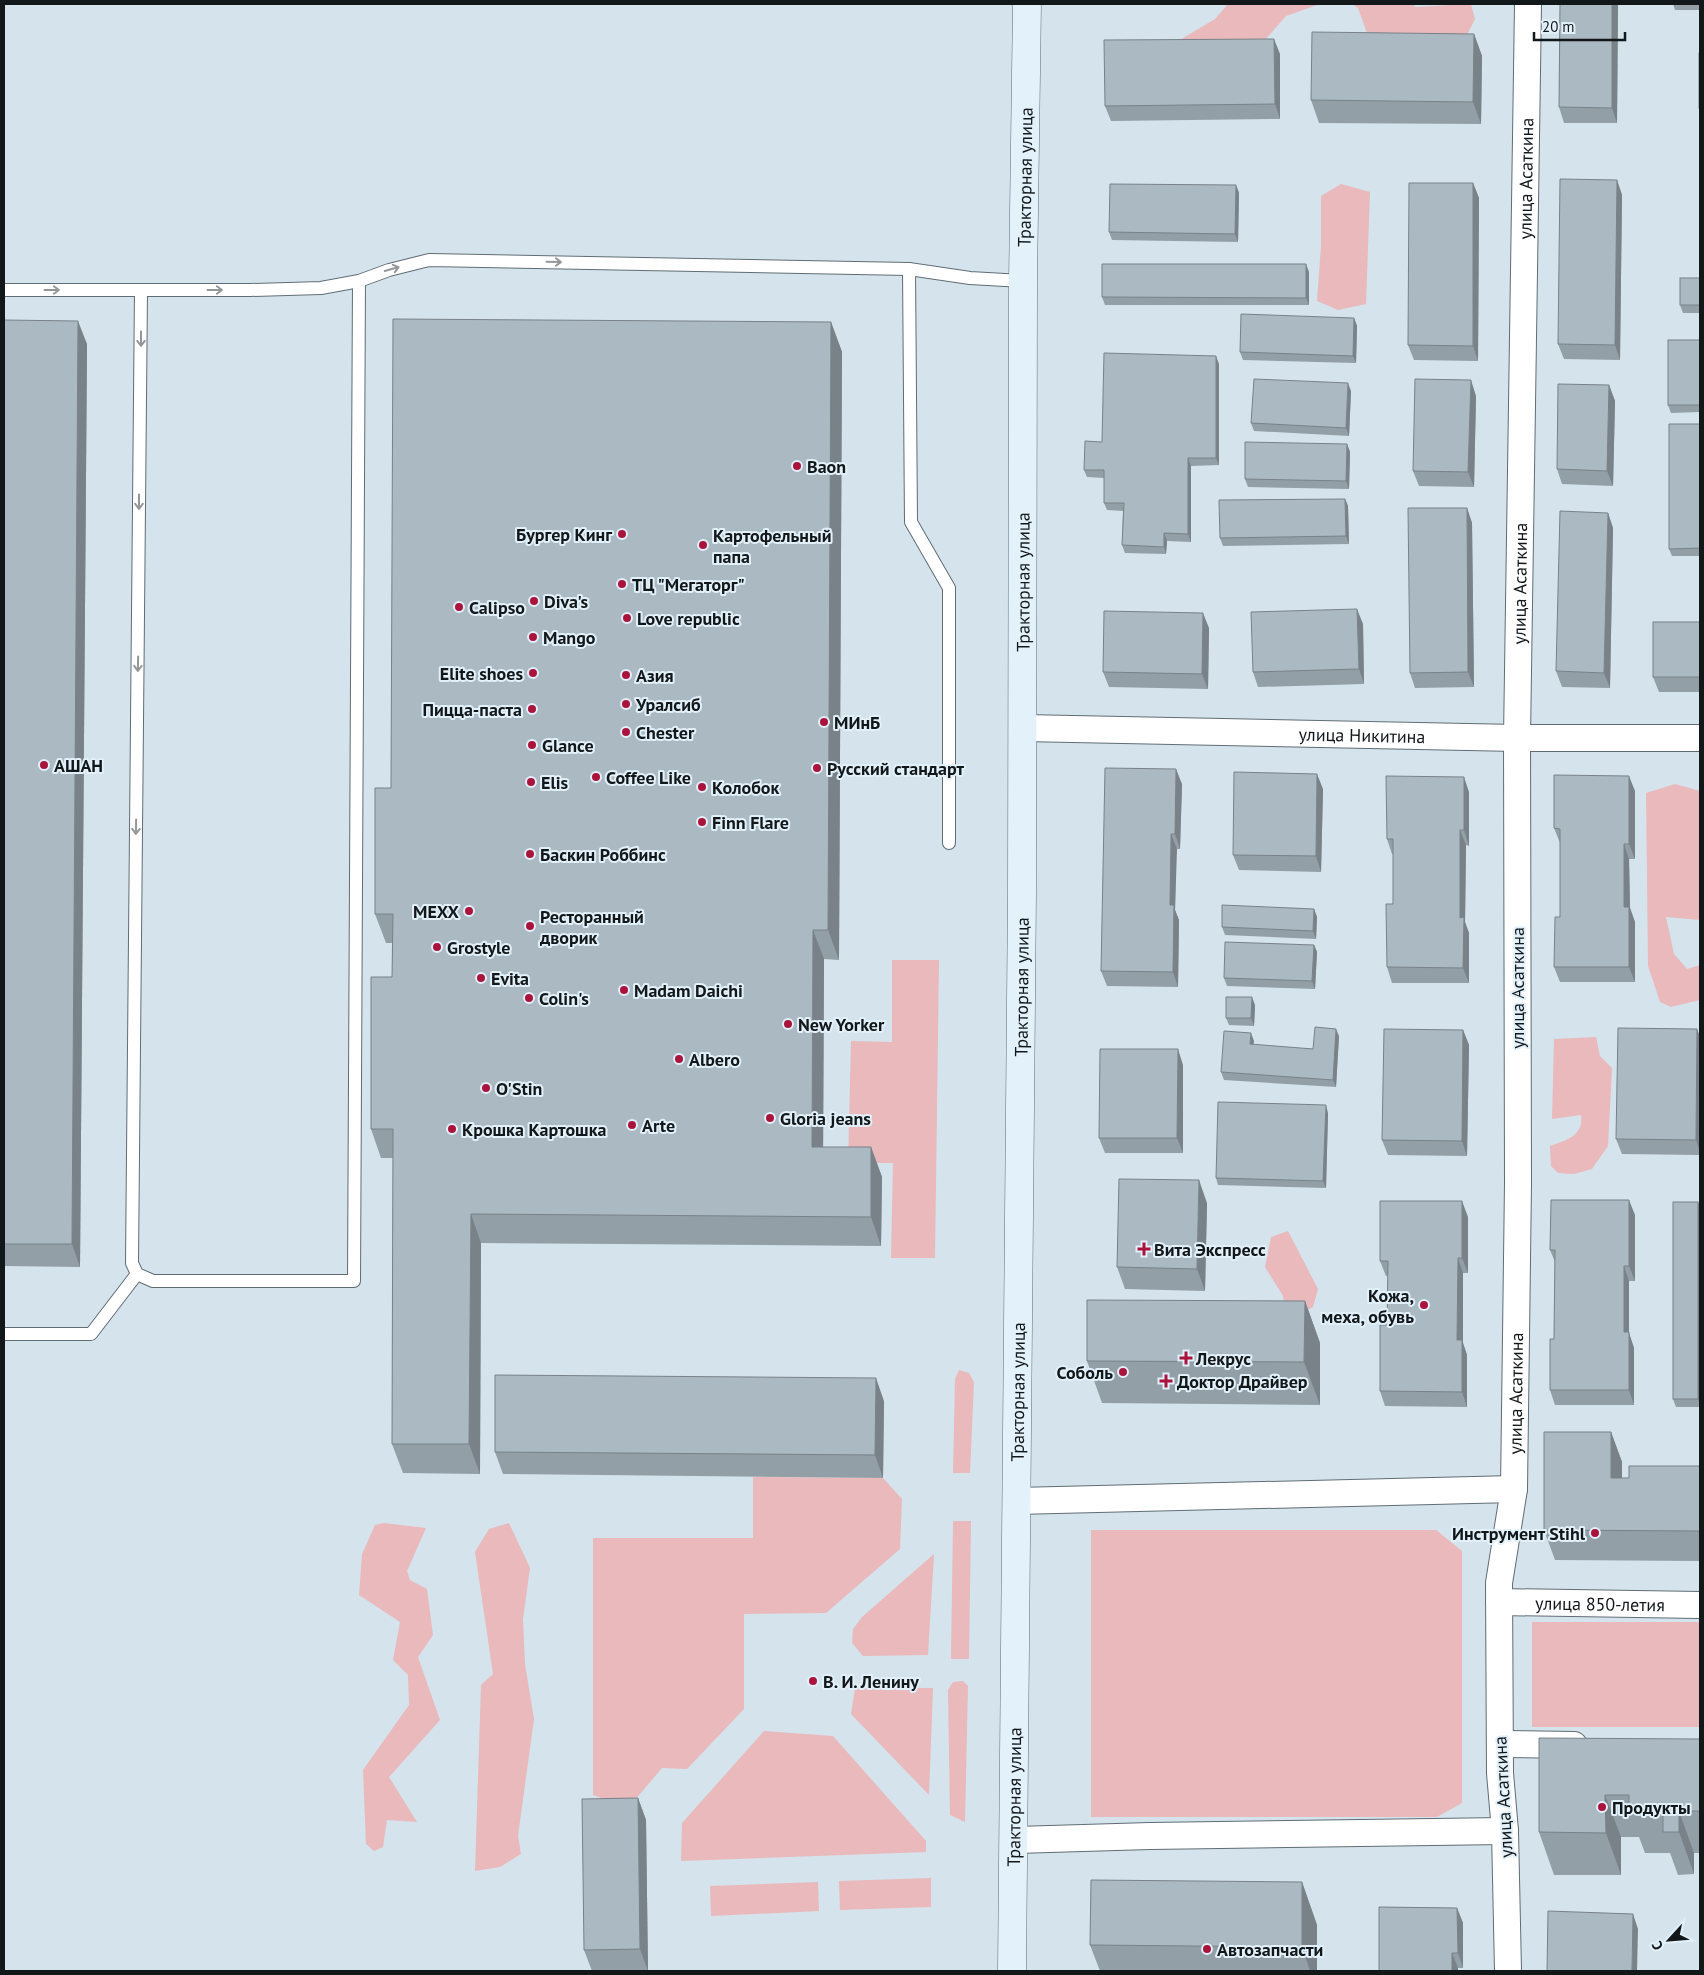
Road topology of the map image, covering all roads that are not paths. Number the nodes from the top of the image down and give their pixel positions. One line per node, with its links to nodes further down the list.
1 (1027, 4): 5 (main road, Тракторная улица)
2 (1528, 4): 9 (street, улица Асаткина)
3 (909, 269): 4 (lane, one-way to 3); 5 (lane); 11 (lane)
4 (359, 281): 7 (lane, one-way to 4); 12 (lane)
5 (1023, 281): 8 (main road, Тракторная улица)
6 (4, 290): 7 (lane, one-way to 7)
7 (141, 290): 12 (lane, one-way to 12)
8 (1023, 728): 9 (street, улица Никитина); 15 (main road, Тракторная улица)
9 (1517, 738): 10 (street, улица Никитина); 14 (street, улица Асаткина)
10 (1700, 738)
11 (949, 842)
12 (137, 1274): 13 (lane)
13 (4, 1334)
14 (1514, 1489): 15 (street); 16 (street, улица Асаткина)
15 (1016, 1501): 21 (main road, Тракторная улица)
16 (1499, 1602): 17 (street, улица 850-летия); 18 (street, улица Асаткина)
17 (1700, 1605)
18 (1500, 1744): 19 (street); 20 (street, улица Асаткина)
19 (1602, 1745)
20 (1505, 1831): 21 (street); 23 (street, улица Асаткина)
21 (1013, 1840): 22 (main road, Тракторная улица)
22 (1012, 1971)
23 (1508, 1971)

